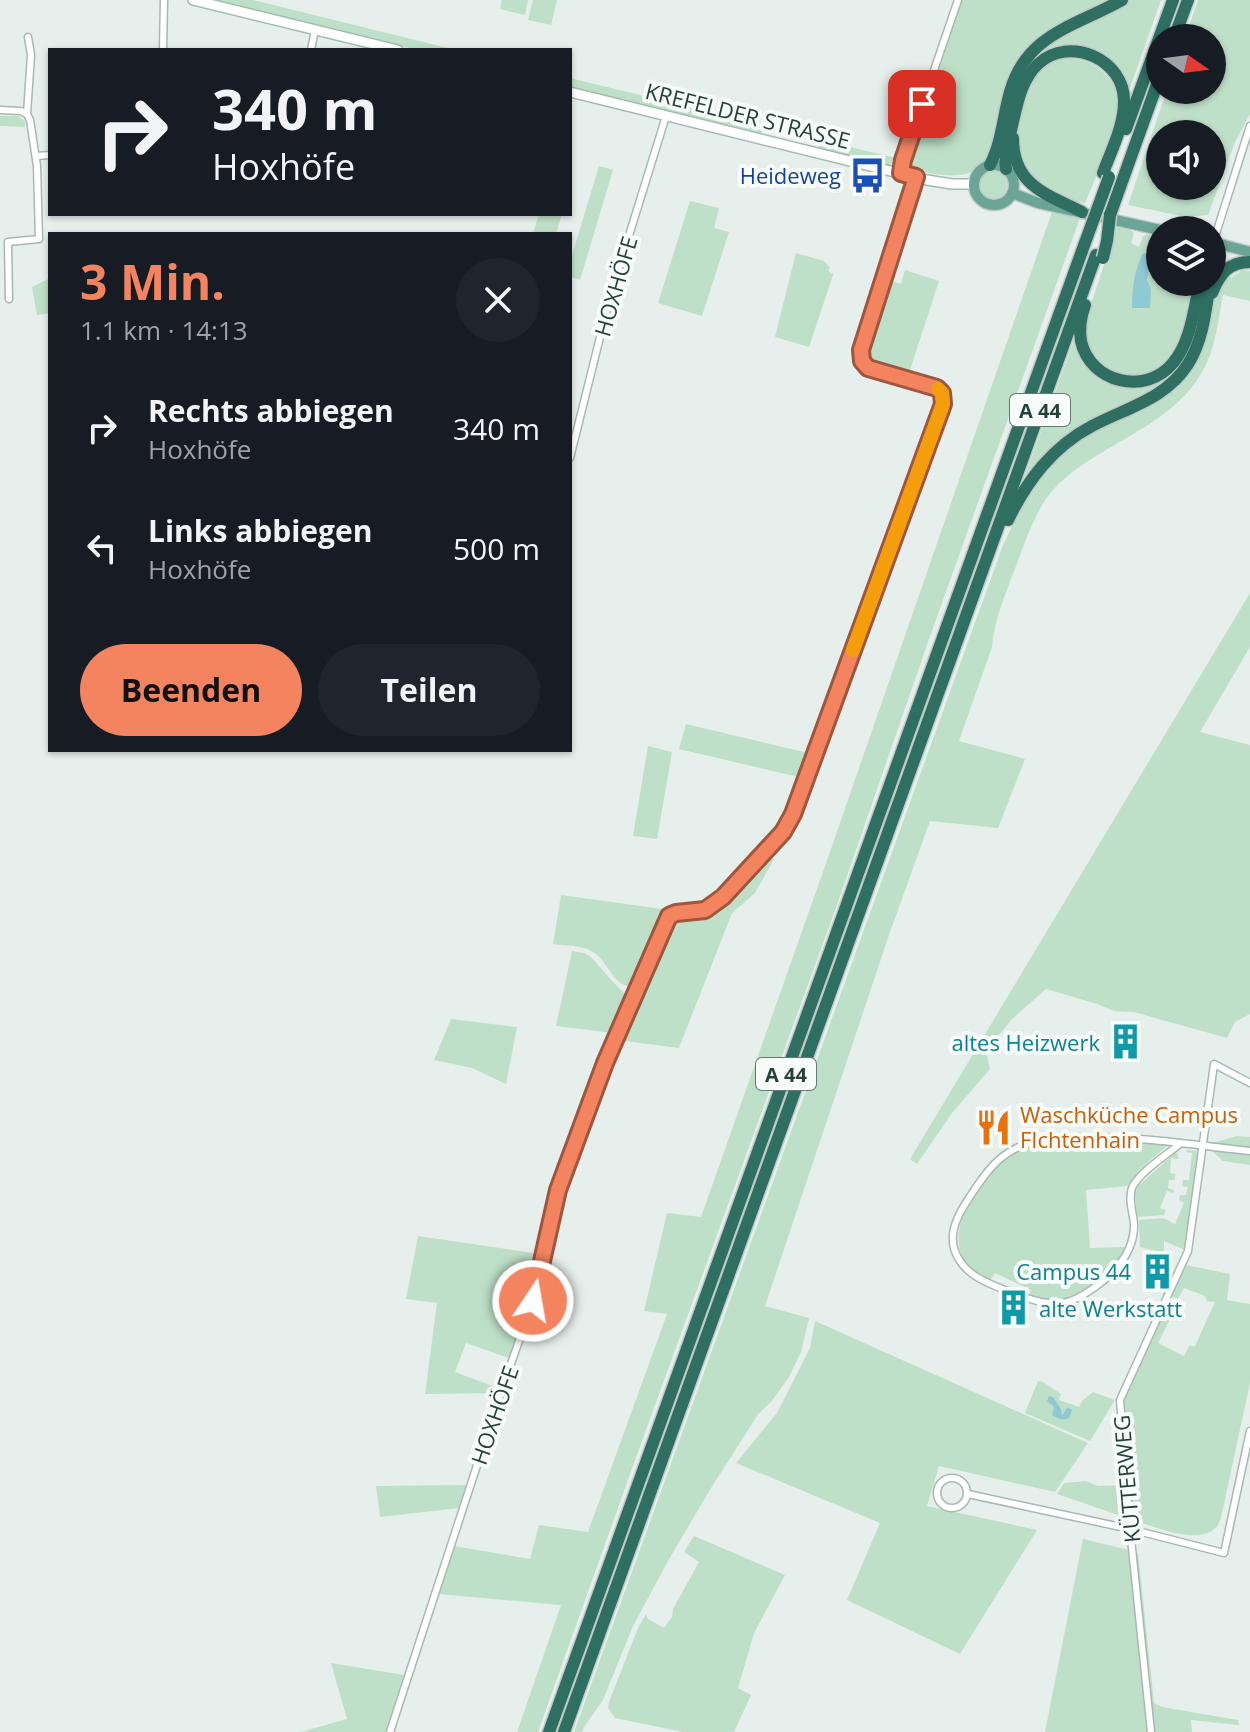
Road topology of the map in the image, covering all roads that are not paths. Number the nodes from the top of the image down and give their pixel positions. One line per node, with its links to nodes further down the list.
1 (164, 0): 10 (street)
2 (193, 0): 8 (main road)
3 (958, 0): 24 (street)
4 (1122, 0): 22 (highway)
5 (1173, 0): 25 (highway, A 44)
6 (1188, 0): 7 (highway)
7 (1179, 24)
8 (315, 30): 11 (street); 12 (main road)
9 (28, 37): 17 (street)
10 (163, 48)
11 (311, 48)
12 (390, 48)
13 (572, 92): 18 (main road, KREFELDER STRASSE)
14 (1150, 104): 34 (highway, A 44, bridge)
15 (0, 110): 17 (street)
16 (1016, 111): 23 (highway); 25 (highway); 29 (highway)
17 (27, 114): 21 (street)
18 (666, 116): 24 (main road, KREFELDER STRASSE); 40 (street, HOXHÖFE)
19 (1250, 126): 30 (street)
20 (48, 155): 21 (street)
21 (36, 156): 38 (street)
22 (990, 165): 23 (main road); 27 (main road)
23 (1006, 169): 28 (main road)
24 (901, 173): 26 (main road, KREFELDER STRASSE)
25 (1106, 175): 50 (highway, A 44, bridge)
26 (916, 177): 27 (main road, KREFELDER STRASSE); 49 (street, HOXHÖFE)
27 (973, 184): 28 (main road)
28 (1012, 193): 29 (main road)
29 (1082, 212): 31 (main road)
30 (1221, 216)
31 (1146, 227)
32 (1226, 246): 33 (main road)
33 (1250, 252)
34 (1099, 256): 36 (highway); 41 (highway, A 44)
35 (1250, 262): 39 (highway)
36 (1197, 296)
37 (1208, 296): 39 (highway)
38 (9, 299)
39 (1205, 311): 41 (highway)
40 (572, 450)
41 (984, 566): 51 (highway, A 44)
42 (1250, 1083): 44 (street, KÜTTERWEG)
43 (1181, 1143): 43 (street); 44 (street)
44 (1203, 1146): 45 (street); 48 (street, KÜTTERWEG)
45 (1250, 1151)
46 (1250, 1431): 48 (street)
47 (968, 1494): 47 (street); 48 (street)
48 (1130, 1529): 52 (street, KÜTTERWEG)
49 (390, 1732)
50 (549, 1732)
51 (564, 1732)
52 (1151, 1732)

